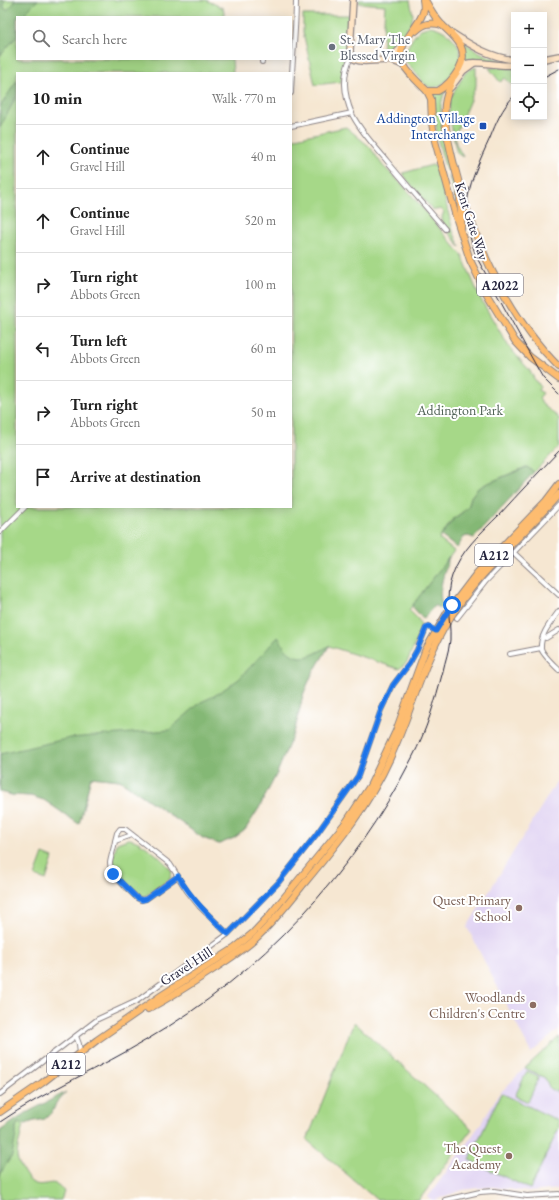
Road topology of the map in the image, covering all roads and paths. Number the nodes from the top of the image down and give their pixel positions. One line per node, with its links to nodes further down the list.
1 (296, 0): 8 (street)
2 (353, 0): 10 (street)
3 (424, 0): 4 (main road); 6 (main road)
4 (442, 25): 5 (main road); 6 (main road)
5 (448, 30): 14 (street); 19 (main road)
6 (411, 34): 7 (main road)
7 (402, 46): 12 (street); 17 (main road)
8 (292, 50)
9 (559, 56): 11 (street)
10 (351, 57): 12 (street); 23 (street)
11 (547, 58)
12 (385, 59): 17 (street)
13 (292, 60): 18 (street)
14 (511, 60)
15 (474, 63): 16 (street); 19 (street); 22 (street)
16 (511, 65)
17 (405, 67): 21 (main road)
18 (291, 72)
19 (456, 73): 20 (main road)
20 (452, 80): 21 (main road); 22 (main road, Kent Gate Way / A2022)
21 (427, 91): 29 (main road, Kent Gate Way / A2022)
22 (448, 94): 25 (main road, Kent Gate Way / A2022)
23 (352, 113): 24 (street); 27 (street)
24 (292, 126)
25 (461, 190): 29 (main road); 30 (main road, Kent Gate Way / A2022)
26 (440, 213): 27 (street)
27 (434, 217): 28 (street)
28 (445, 229)
29 (461, 232): 31 (main road, Kent Gate Way / A2022)
30 (559, 367)
31 (559, 378)
32 (559, 484): 43 (main road, Gravel Hill / A212)
33 (559, 494): 39 (main road, Gravel Hill / A212)
34 (559, 505): 37 (street, Gravel Hill)
35 (24, 508): 36 (street)
36 (0, 532)
37 (513, 552): 38 (street); 39 (street, Gravel Hill)
38 (559, 595)
39 (466, 600): 41 (street, Gravel Hill); 52 (main road, Gravel Hill / A212)
40 (559, 611): 44 (street)
41 (457, 618)
42 (559, 630): 44 (street)
43 (436, 631): 51 (street, Gravel Hill); 52 (main road, Gravel Hill / A212)
44 (543, 637): 45 (street)
45 (541, 648): 46 (street); 47 (street)
46 (510, 654)
47 (559, 670)
48 (132, 835): 49 (street); 49 (street); 50 (street)
49 (115, 841): 50 (street)
50 (178, 876): 51 (street)
51 (228, 934): 53 (street, Gravel Hill)
52 (132, 1016): 54 (main road, Gravel Hill / A212)
53 (76, 1036): 54 (street); 55 (street, Gravel Hill)
54 (80, 1053): 56 (main road, Gravel Hill / A212)
55 (0, 1094)
56 (0, 1112)
57 (559, 1194): 58 (street)
58 (445, 1200)

